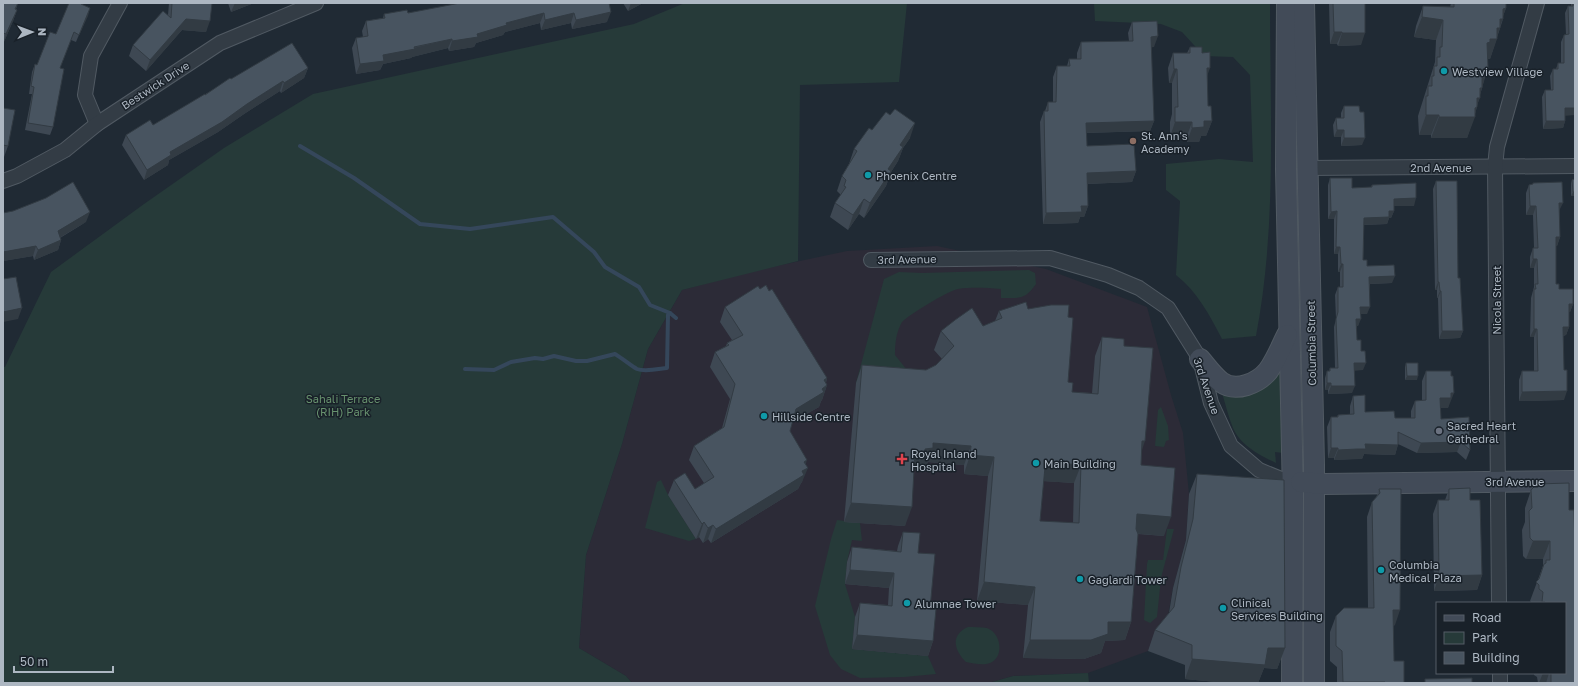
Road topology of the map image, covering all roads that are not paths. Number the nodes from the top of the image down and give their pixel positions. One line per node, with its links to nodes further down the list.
1 (120, 3): 6 (street)
2 (316, 3): 6 (street, Bestwick Drive)
3 (1287, 3): 12 (main road, Columbia Street)
4 (1304, 3): 9 (main road, Columbia Street)
5 (1537, 3): 8 (street, Nicola Street)
6 (97, 124): 10 (street, Bestwick Drive)
7 (1575, 166): 8 (street, 2nd Avenue)
8 (1495, 167): 9 (street, 2nd Avenue); 15 (street, Nicola Street)
9 (1306, 168): 17 (main road, Columbia Street)
10 (3, 181)
11 (871, 260): 13 (street, 3rd Avenue)
12 (1289, 330): 13 (main road); 14 (main road, Columbia Street)
13 (1200, 359): 14 (street, 3rd Avenue)
14 (1292, 481): 17 (main road, 3rd Avenue); 19 (main road, Columbia Street)
15 (1497, 481): 16 (main road, 3rd Avenue); 17 (main road, 3rd Avenue); 18 (street, Nicola Street)
16 (1575, 481)
17 (1314, 483): 20 (main road, Columbia Street)
18 (1499, 602)
19 (1292, 683)
20 (1314, 683)

